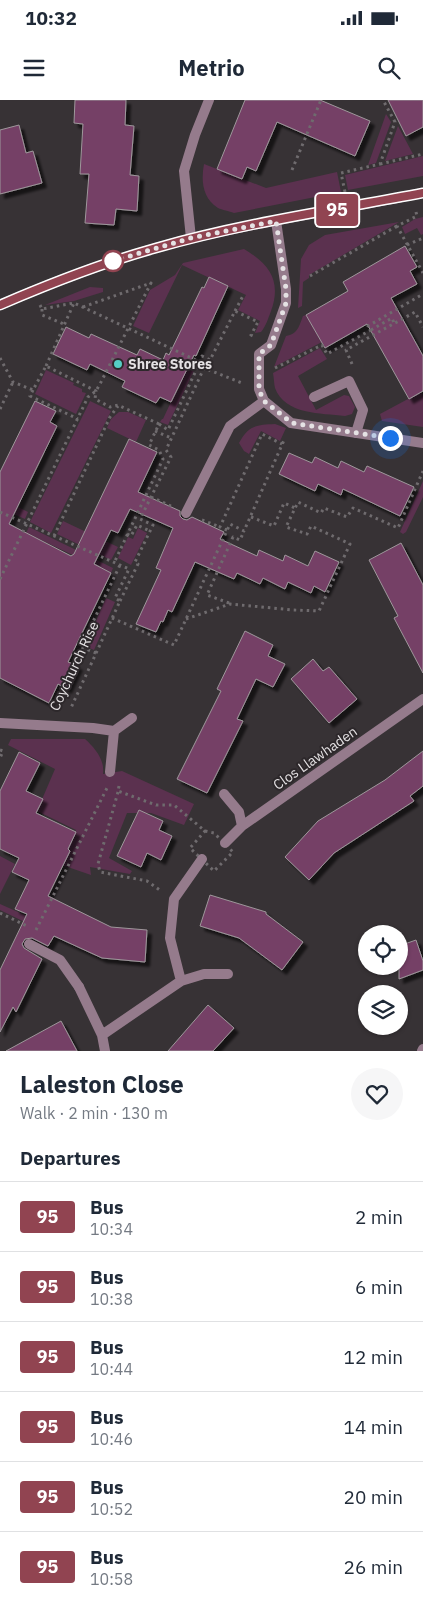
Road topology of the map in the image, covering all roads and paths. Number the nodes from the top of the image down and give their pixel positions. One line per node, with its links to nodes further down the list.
1 (209, 100): 11 (street)
2 (321, 100): 6 (path)
3 (384, 100): 5 (path)
4 (423, 154): 5 (path)
5 (380, 164): 8 (path)
6 (292, 170)
7 (418, 194): 8 (street); 10 (path)
8 (348, 208): 9 (street)
9 (276, 221): 11 (street); 29 (street)
10 (397, 226): 13 (path); 15 (path)
11 (191, 238): 16 (street)
12 (423, 238): 13 (path)
13 (408, 245): 14 (path)
14 (423, 273)
15 (310, 276)
16 (34, 290): 20 (street); 22 (path)
17 (244, 294): 23 (path)
18 (423, 294): 28 (path)
19 (74, 303): 21 (path); 22 (path); 25 (path)
20 (0, 305)
21 (83, 307): 27 (path); 27 (path)
22 (42, 309): 25 (path)
23 (235, 311): 29 (path); 31 (path)
24 (394, 323): 26 (path); 28 (path); 33 (path)
25 (64, 324): 32 (path)
26 (423, 327)
27 (128, 328): 31 (path); 38 (path)
28 (370, 330): 34 (path)
29 (271, 345): 34 (street)
30 (0, 358): 35 (path)
31 (200, 362): 45 (path)
32 (46, 366): 36 (path); 38 (path)
33 (354, 367)
34 (259, 376): 37 (street)
35 (13, 382): 36 (path); 42 (path)
36 (33, 390): 43 (path)
37 (259, 390): 40 (street); 48 (path)
38 (96, 391): 41 (path); 43 (path)
39 (314, 397): 47 (street)
40 (264, 401): 44 (street); 54 (street)
41 (118, 405): 45 (path); 61 (path)
42 (0, 409)
43 (78, 418): 56 (path)
44 (292, 423): 47 (street); 50 (path)
45 (158, 424): 46 (path)
46 (155, 431): 48 (path); 60 (path)
47 (356, 433): 49 (street)
48 (171, 438): 58 (path)
49 (423, 442)
50 (282, 444): 55 (path); 57 (path)
51 (423, 470): 52 (path)
52 (295, 508): 55 (path); 66 (path)
53 (0, 512): 56 (path)
54 (186, 513)
55 (251, 517): 59 (path)
56 (26, 524): 61 (path); 64 (path)
57 (227, 530): 59 (path); 68 (path)
58 (150, 531): 60 (path); 65 (path)
59 (244, 531): 66 (path)
60 (127, 534): 62 (path)
61 (54, 536): 62 (path)
62 (114, 562): 63 (path)
63 (120, 565): 65 (path, Coychurch Rise); 69 (path)
64 (0, 579)
65 (120, 600): 67 (path, Coychurch Rise)
66 (230, 604): 68 (path)
67 (112, 618): 68 (path, Coychurch Rise); 69 (path, Coychurch Rise)
68 (186, 619)
69 (96, 653): 73 (path, Coychurch Rise)
70 (423, 699): 80 (street, Clos Llawhaden)
71 (132, 718): 74 (street)
72 (0, 723): 73 (street, Coychurch Rise)
73 (62, 726): 74 (street, Coychurch Rise)
74 (114, 731): 77 (street)
75 (0, 750): 76 (path)
76 (0, 758)
77 (110, 772): 78 (path); 86 (path)
78 (118, 791): 81 (path); 84 (path)
79 (224, 794): 80 (street)
80 (242, 826): 82 (street, Clos Llawhaden)
81 (205, 831)
82 (225, 843)
83 (202, 859): 84 (street)
84 (174, 899): 89 (street)
85 (0, 913): 86 (path)
86 (36, 930): 87 (path)
87 (30, 944): 90 (street)
88 (228, 974): 89 (street)
89 (181, 981): 90 (street)
90 (102, 1035): 91 (street)
91 (105, 1051)

